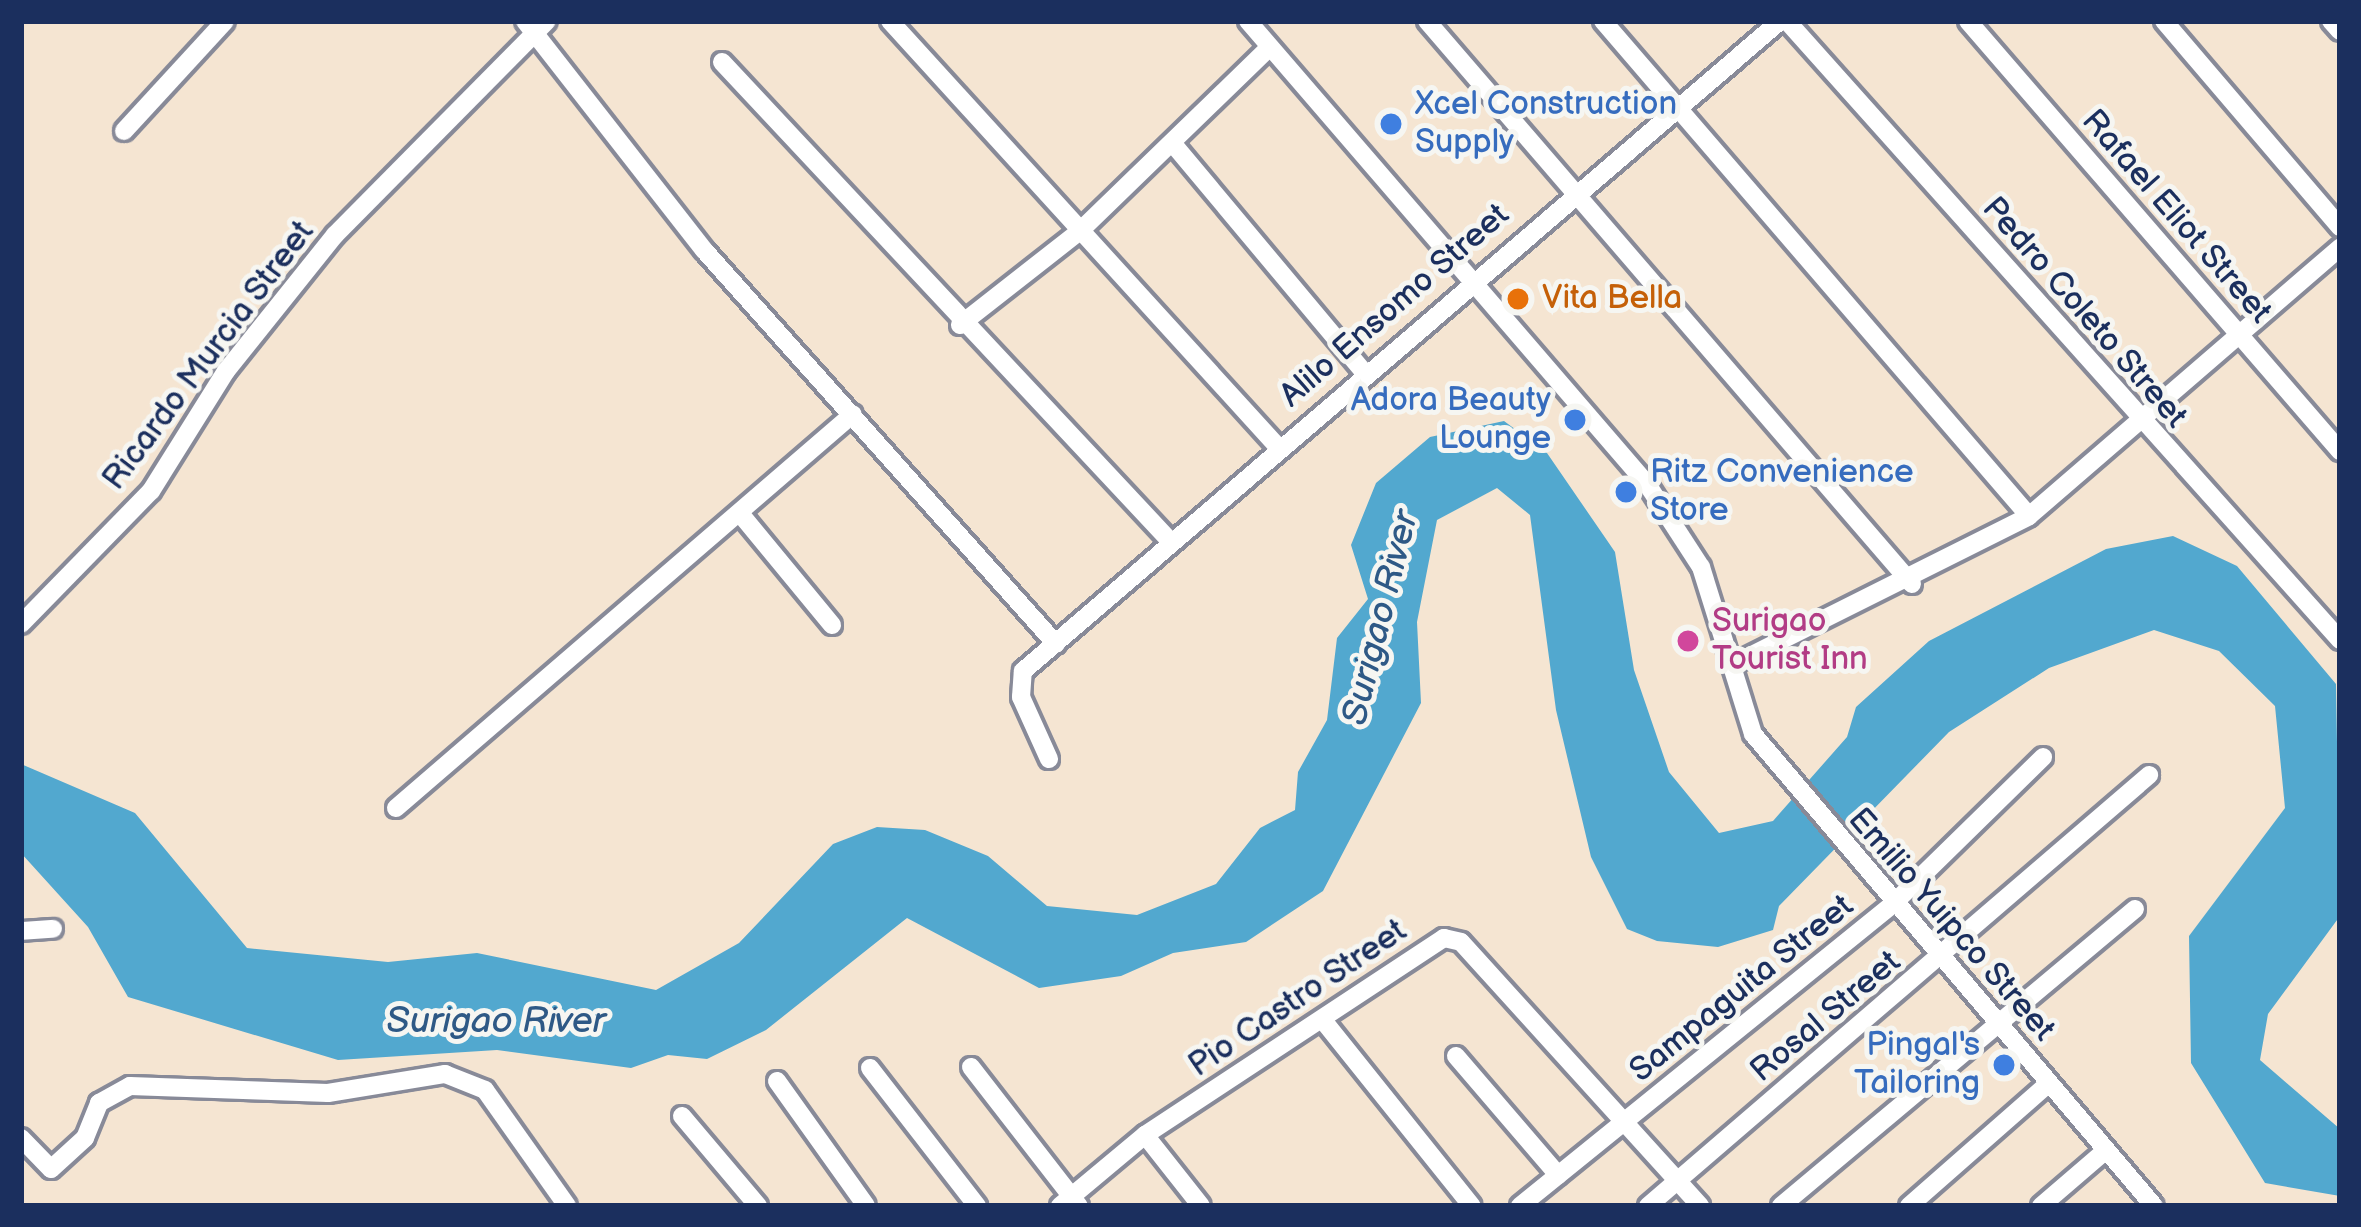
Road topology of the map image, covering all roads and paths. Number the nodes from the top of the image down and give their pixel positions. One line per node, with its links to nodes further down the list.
1 (225, 21): 15 (street)
2 (890, 21): 19 (street)
3 (1248, 21): 12 (street, Emilio Yuipco Street)
4 (1427, 21): 17 (street)
5 (1603, 21): 14 (street)
6 (1784, 21): 14 (street, Alilo Ensomo Street); 26 (street, Pedro Coleto Street)
7 (1968, 21): 23 (street, Rafael Eliot Street)
8 (2164, 21): 18 (street)
9 (2331, 21): 11 (street)
10 (536, 25): 25 (street); 33 (street, Ricardo Murcia Street)
11 (2340, 32)
12 (1268, 49): 16 (street); 21 (street, Emilio Yuipco Street)
13 (722, 62): 22 (street)
14 (1679, 107): 17 (street, Alilo Ensomo Street); 29 (street)
15 (124, 131)
16 (1174, 145): 19 (street); 24 (street)
17 (1572, 194): 21 (street, Alilo Ensomo Street); 32 (street)
18 (2340, 227)
19 (1081, 230): 22 (street); 27 (street)
20 (2340, 248): 23 (street)
21 (1473, 275): 24 (street, Alilo Ensomo Street); 37 (street, Emilio Yuipco Street)
22 (960, 326): 31 (street)
23 (2240, 335): 26 (street); 28 (street, Rafael Eliot Street)
24 (1364, 372): 27 (street, Alilo Ensomo Street)
25 (853, 414): 30 (street); 36 (street)
26 (2140, 425): 29 (street); 35 (street, Pedro Coleto Street)
27 (1278, 447): 31 (street, Alilo Ensomo Street)
28 (2340, 451)
29 (2030, 516): 32 (street)
30 (743, 517): 34 (street); 41 (street)
31 (1171, 542): 36 (street, Alilo Ensomo Street)
32 (1912, 584): 37 (street)
33 (21, 624)
34 (832, 625)
35 (2340, 640)
36 (1056, 644): 39 (street, Alilo Ensomo Street)
37 (1732, 665): 42 (street, Emilio Yuipco Street)
38 (2043, 757): 42 (street, Sampaguita Street)
39 (1049, 759)
40 (2150, 775): 46 (street, Rosal Street)
41 (396, 808)
42 (1893, 904): 46 (street, Emilio Yuipco Street); 55 (street, Sampaguita Street)
43 (2135, 909): 48 (street)
44 (53, 929): 45 (street)
45 (21, 931)
46 (1943, 957): 48 (street, Emilio Yuipco Street); 60 (street, Rosal Street)
47 (1326, 1024): 55 (street, Pio Castro Street); 56 (street, Pio Castro Street); 67 (street)
48 (2000, 1026): 53 (street, Emilio Yuipco Street); 71 (street)
49 (1456, 1056): 59 (street)
50 (971, 1067): 61 (street)
51 (870, 1068): 65 (street)
52 (777, 1081): 64 (street)
53 (2049, 1083): 58 (street, Emilio Yuipco Street); 72 (street)
54 (682, 1116): 63 (street)
55 (1625, 1123): 59 (street, Sampaguita Street); 60 (street, Pio Castro Street)
56 (1145, 1135): 61 (street, Pio Castro Street); 66 (street)
57 (21, 1138): 62 (street)
58 (2105, 1151): 73 (street); 74 (street, Emilio Yuipco Street)
59 (1558, 1175): 68 (street, Sampaguita Street)
60 (1678, 1181): 69 (street, Rosal Street); 70 (street, Pio Castro Street)
61 (1070, 1203)
62 (567, 1206)
63 (758, 1206)
64 (866, 1206)
65 (977, 1206)
66 (1201, 1206)
67 (1472, 1206)
68 (1520, 1206)
69 (1648, 1206)
70 (1700, 1206)
71 (1781, 1206)
72 (1909, 1206)
73 (2041, 1206)
74 (2154, 1206)

